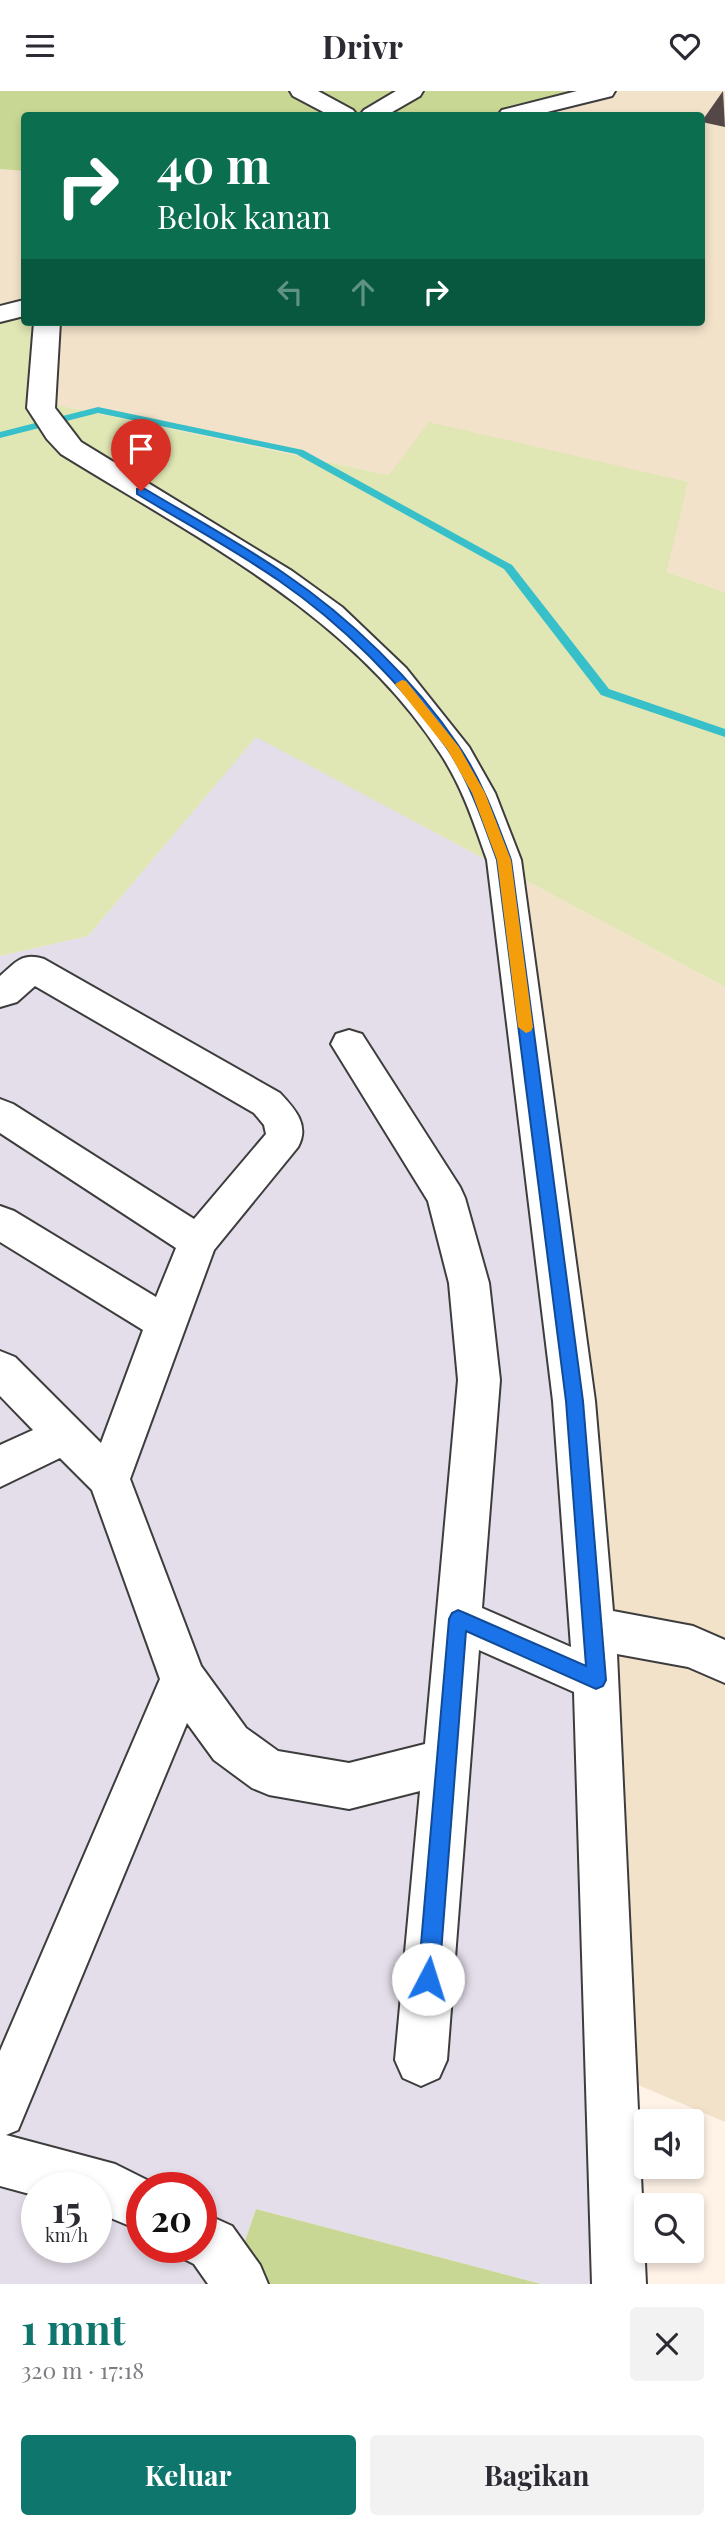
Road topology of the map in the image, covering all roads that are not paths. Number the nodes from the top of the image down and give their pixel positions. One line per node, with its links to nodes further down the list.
1 (301, 91): 4 (street)
2 (412, 91): 5 (street)
3 (604, 91): 6 (street)
4 (340, 112)
5 (377, 112)
6 (522, 112)
7 (21, 309): 8 (street)
8 (0, 314)
9 (47, 326): 21 (street)
10 (0, 994): 14 (street)
11 (349, 1044): 20 (street)
12 (3, 1120): 14 (street)
13 (0, 1222): 15 (street)
14 (198, 1242): 15 (street)
15 (166, 1323): 19 (street)
16 (0, 1369): 17 (street)
17 (66, 1435): 18 (street); 19 (street)
18 (0, 1468)
19 (109, 1479): 23 (street)
20 (458, 1619): 24 (street); 25 (street)
21 (592, 1628): 22 (street); 24 (street)
22 (725, 1662)
23 (183, 1679): 25 (street); 27 (street)
24 (596, 1680): 32 (street)
25 (448, 1761): 26 (street)
26 (421, 2060)
27 (0, 2112)
28 (0, 2159): 29 (street)
29 (126, 2196)
30 (217, 2251): 31 (street)
31 (241, 2284)
32 (619, 2284)

